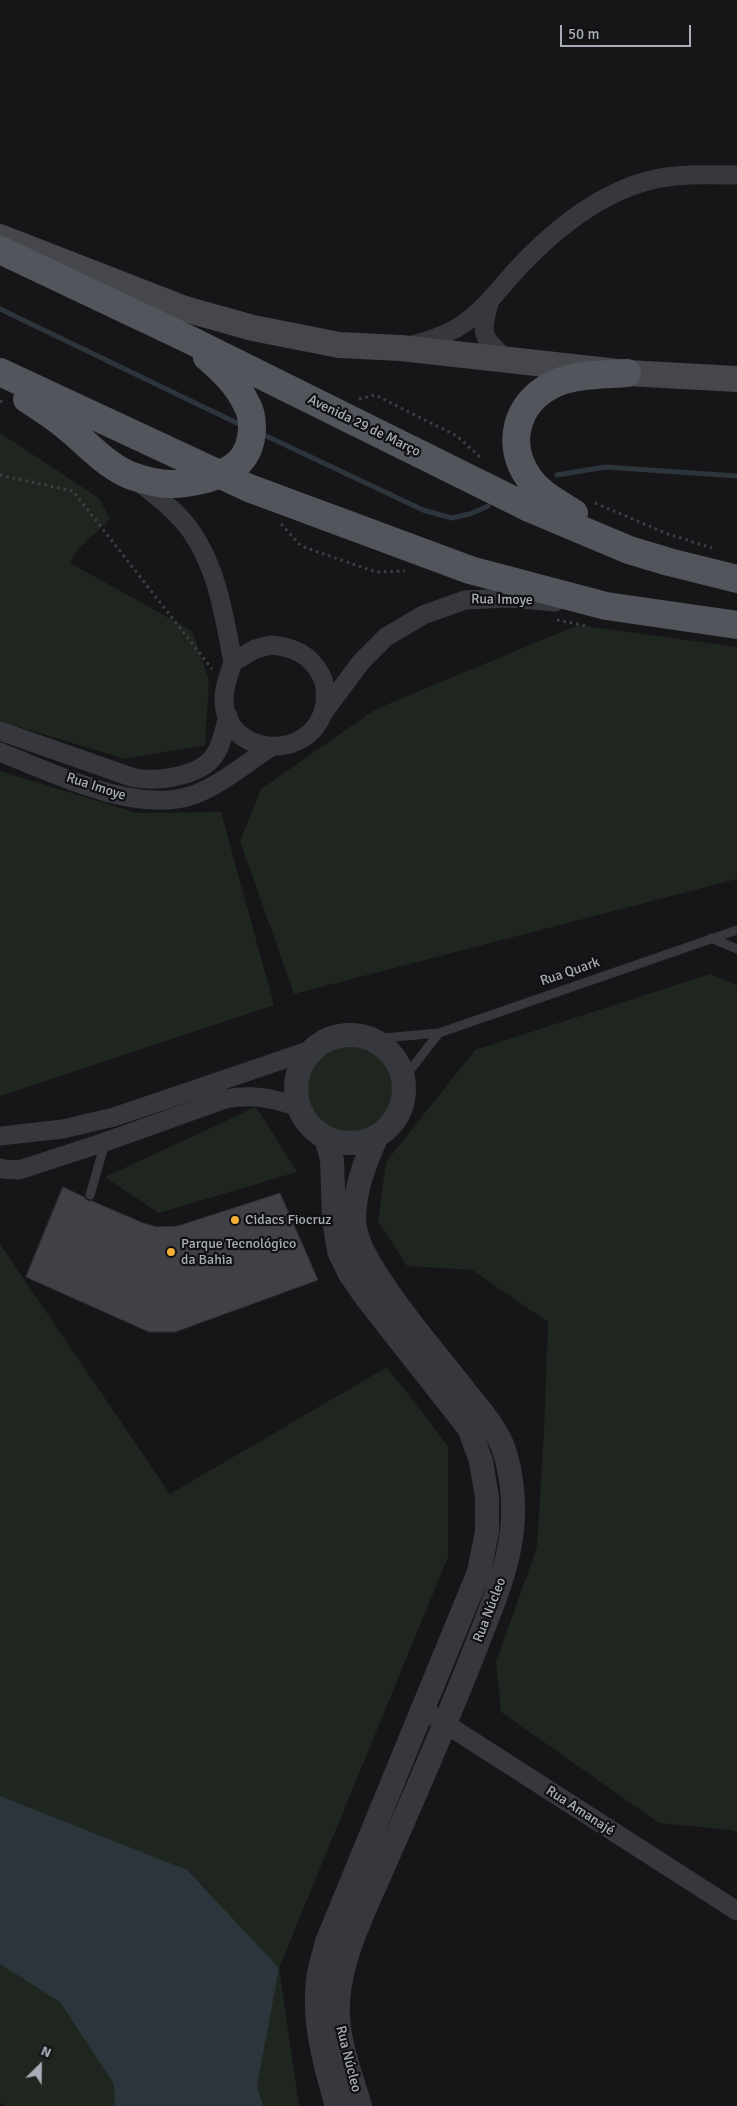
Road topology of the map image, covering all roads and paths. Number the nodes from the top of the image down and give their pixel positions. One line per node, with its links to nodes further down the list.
1 (737, 174): 4 (street)
2 (0, 237): 6 (main road)
3 (0, 250): 5 (main road, Avenida 29 de Março)
4 (490, 299): 6 (street); 7 (street)
5 (186, 338): 14 (main road); 18 (main road, Avenida 29 de Março)
6 (401, 348): 7 (main road)
7 (508, 360): 9 (main road)
8 (0, 372): 14 (main road)
9 (627, 373): 10 (main road); 18 (main road)
10 (737, 379)
11 (0, 384): 16 (main road)
12 (350, 395): 13 (path)
13 (488, 465)
14 (227, 471): 16 (main road); 21 (main road)
15 (0, 475): 24 (path)
16 (133, 477): 23 (street)
17 (591, 502): 19 (path)
18 (629, 550): 20 (main road, Avenida 29 de Março)
19 (720, 550)
20 (737, 579)
21 (606, 606): 22 (main road); 25 (street, Rua Imoye)
22 (737, 625)
23 (233, 662): 24 (street); 25 (street)
24 (225, 685): 26 (street)
25 (324, 713): 28 (street)
26 (228, 716): 27 (street, Rua Imoye); 28 (street)
27 (0, 731)
28 (271, 747): 29 (street, Rua Imoye)
29 (0, 752)
30 (737, 930): 31 (lane, Rua Quark)
31 (711, 938): 32 (lane); 33 (lane, Rua Quark)
32 (737, 949)
33 (439, 1032): 34 (lane, Rua Quark); 36 (lane)
34 (372, 1039): 35 (street); 36 (street)
35 (314, 1048): 37 (street); 39 (street)
36 (404, 1078): 41 (street)
37 (299, 1107): 42 (street); 43 (street)
38 (0, 1125): 39 (street)
39 (28, 1132): 40 (street)
40 (0, 1136)
41 (377, 1136): 42 (street); 47 (street, Rua Núcleo)
42 (326, 1137): 46 (street, Rua Núcleo)
43 (105, 1142): 44 (street); 45 (lane)
44 (1, 1169)
45 (90, 1195)
46 (424, 1710): 47 (street, Rua Amanajé); 49 (street, Rua Núcleo)
47 (446, 1724): 48 (street, Rua Amanajé); 50 (street, Rua Núcleo)
48 (737, 1911)
49 (337, 2106)
50 (360, 2106)

